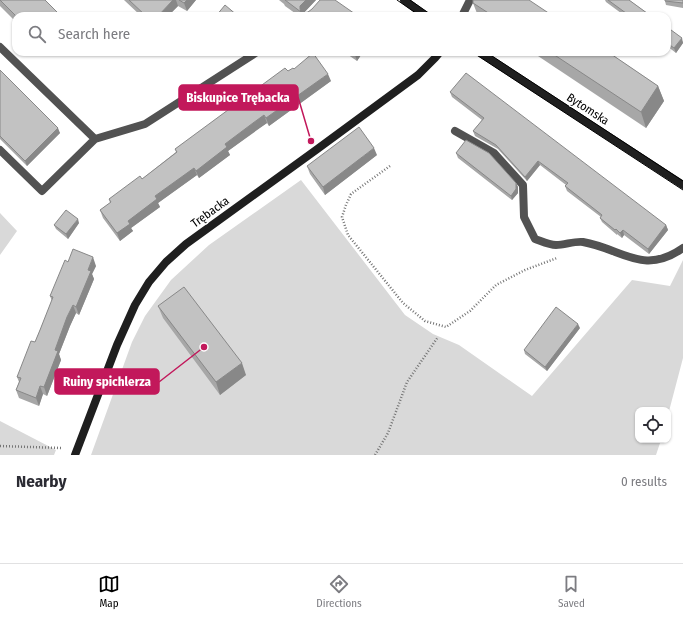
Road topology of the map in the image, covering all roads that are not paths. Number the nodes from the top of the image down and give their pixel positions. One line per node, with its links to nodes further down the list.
1 (404, 0): 3 (street)
2 (470, 0): 4 (street)
3 (420, 12)
4 (464, 12)
5 (0, 47): 10 (street)
6 (251, 56): 10 (street)
7 (437, 56): 14 (street, Trębacka)
8 (485, 56): 12 (street, Bytomska)
9 (456, 131): 13 (street)
10 (95, 139): 11 (street)
11 (0, 150)
12 (683, 185)
13 (683, 248)
14 (75, 455)

